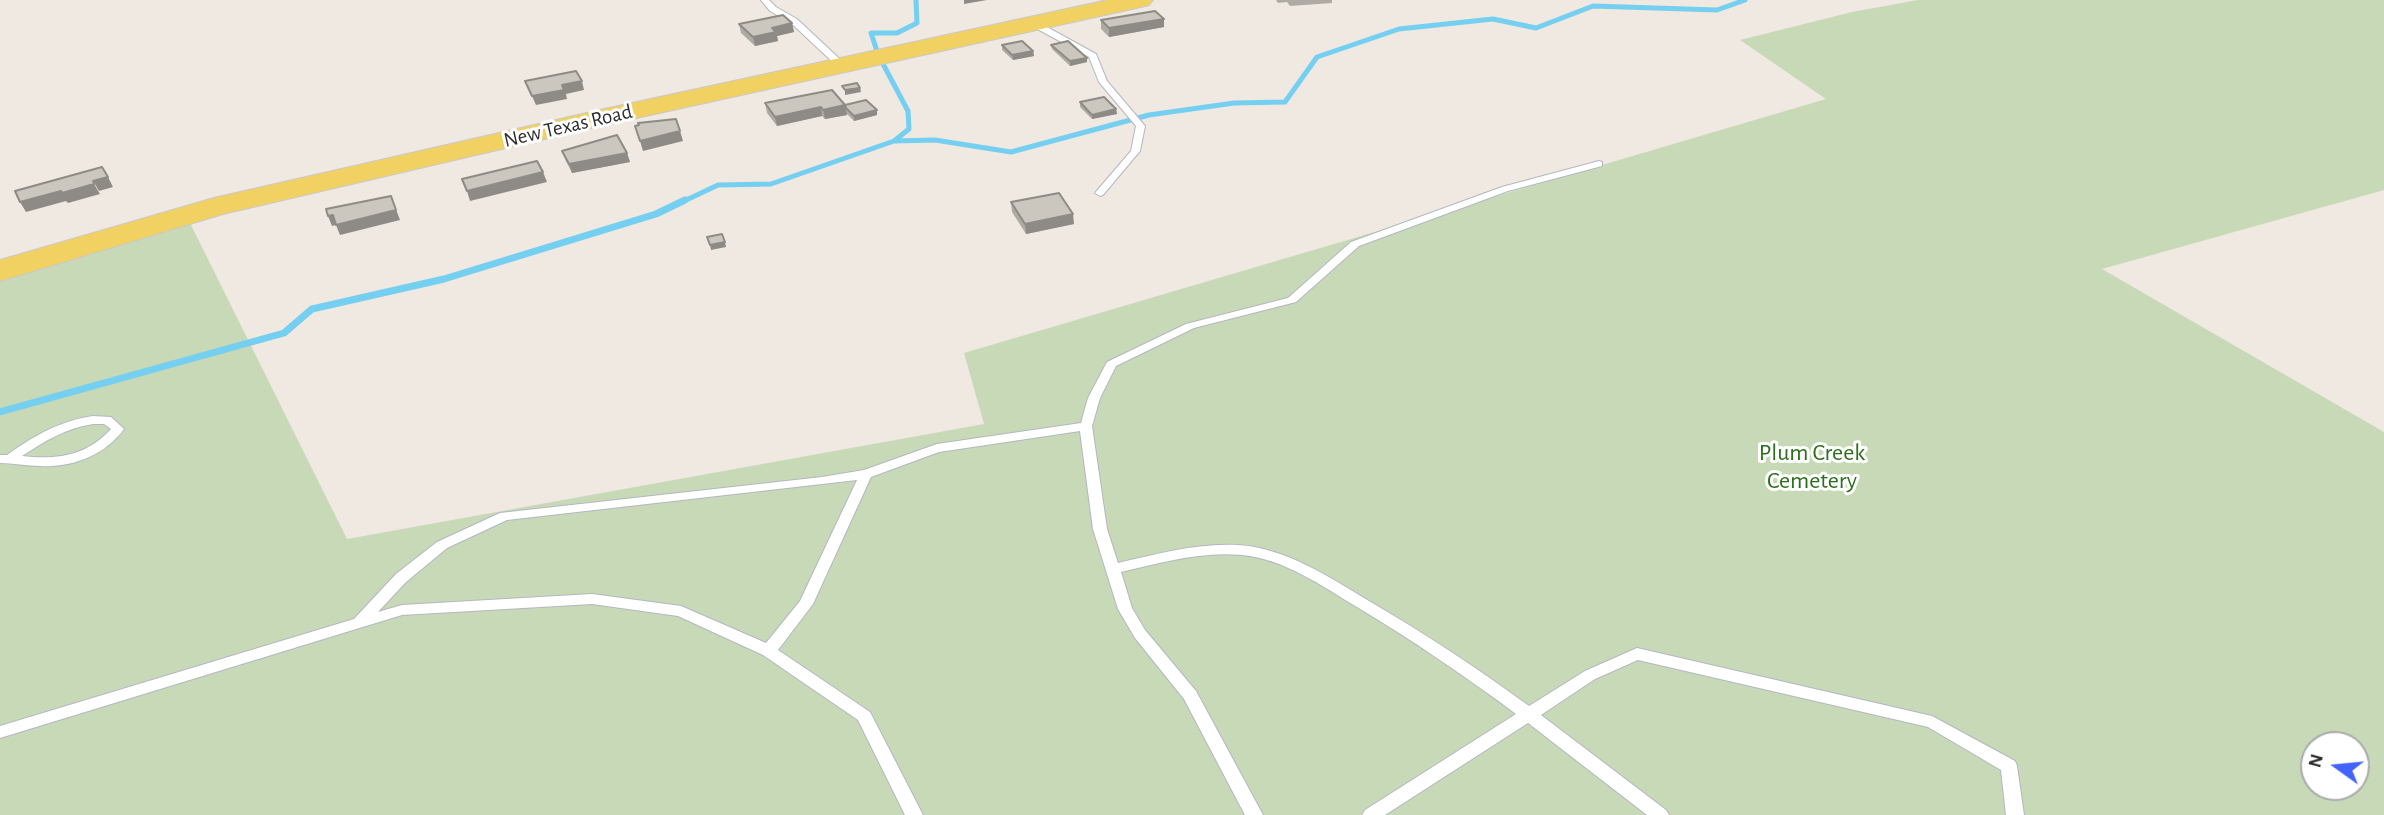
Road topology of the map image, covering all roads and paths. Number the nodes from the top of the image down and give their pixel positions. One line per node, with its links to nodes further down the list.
1 (765, 0): 4 (lane)
2 (1141, 0): 3 (main road, New Texas Road)
3 (1033, 23): 4 (main road, New Texas Road); 6 (lane)
4 (841, 65): 7 (main road, New Texas Road)
5 (1599, 164): 8 (lane)
6 (1100, 193)
7 (0, 271)
8 (1086, 425): 10 (lane); 11 (lane)
9 (4, 459): 9 (lane)
10 (866, 474): 12 (lane); 13 (lane)
11 (1114, 569): 14 (lane); 17 (lane)
12 (359, 624): 13 (lane); 15 (lane)
13 (768, 651): 16 (lane)
14 (1531, 714): 18 (lane); 19 (lane); 20 (lane)
15 (0, 732)
16 (914, 815)
17 (1254, 815)
18 (1371, 815)
19 (1660, 815)
20 (2015, 815)

